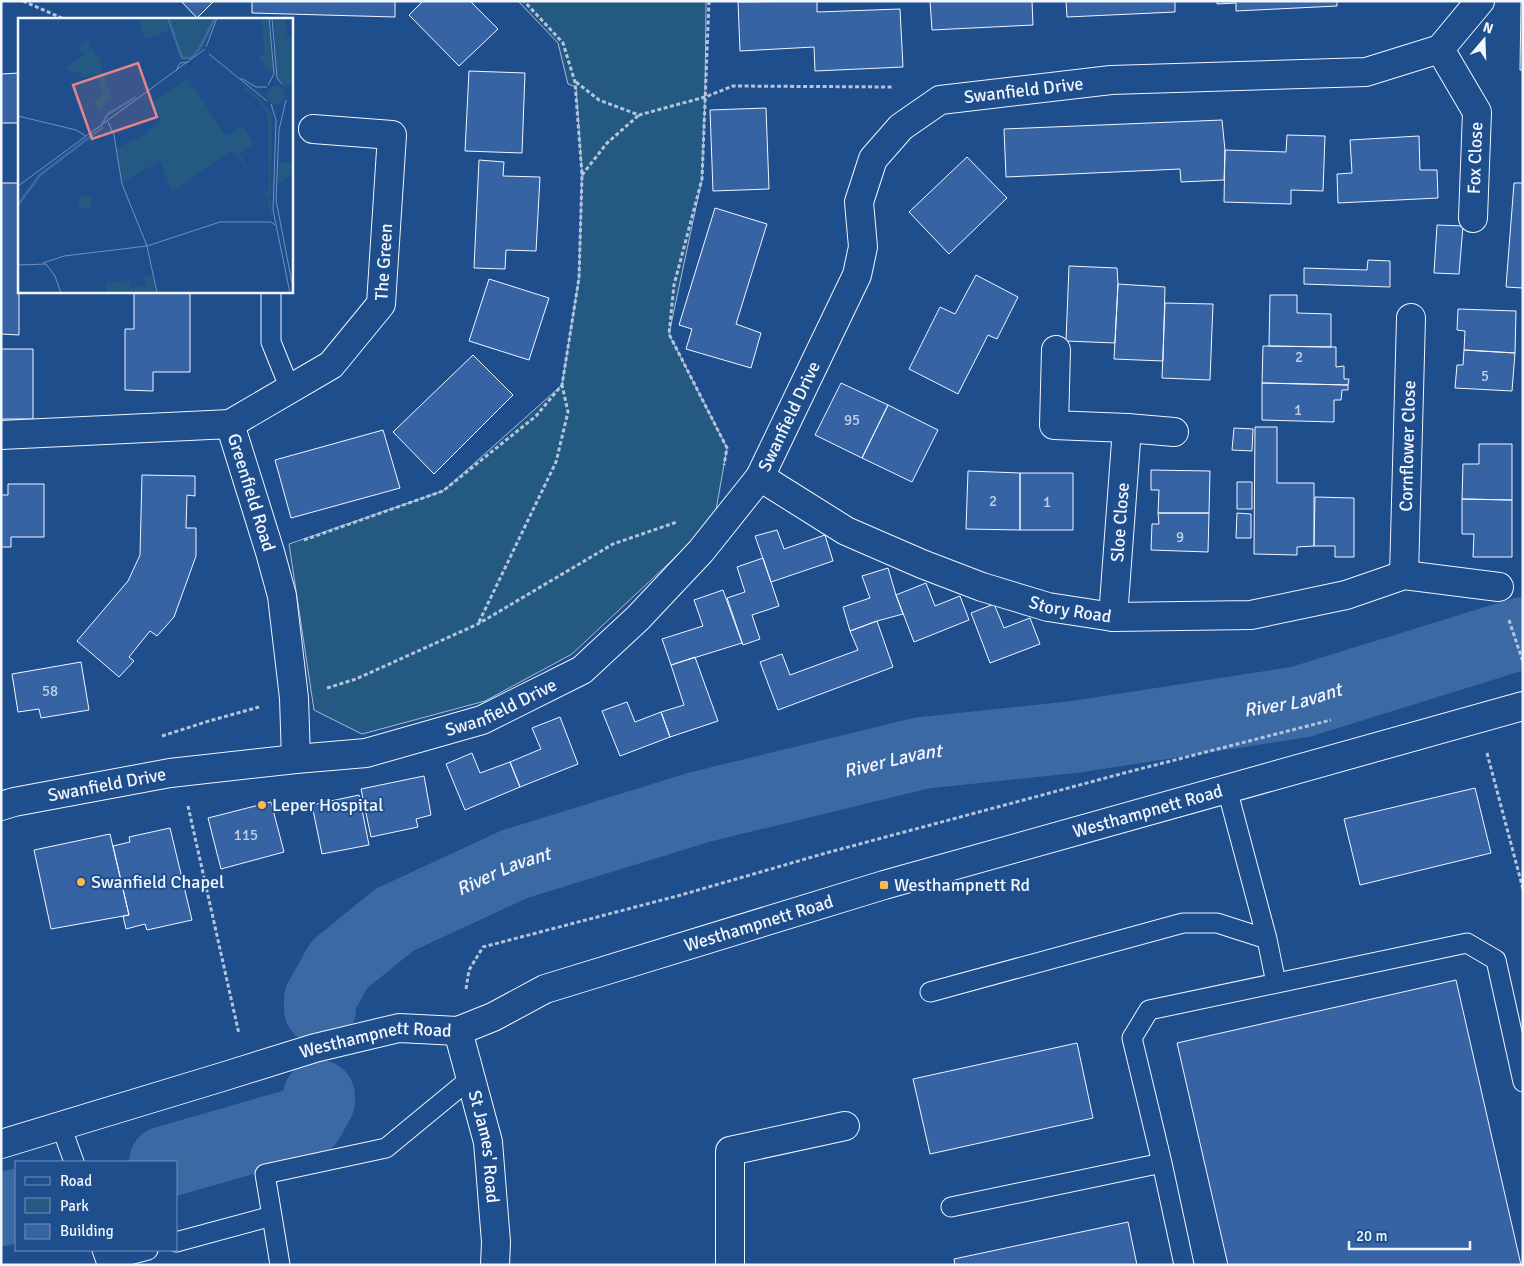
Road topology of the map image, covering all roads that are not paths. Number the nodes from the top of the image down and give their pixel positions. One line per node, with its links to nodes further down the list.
1 (1480, 1): 2 (street)
2 (1440, 49): 4 (street, Fox Close); 13 (street, Swanfield Drive)
3 (312, 129): 8 (street, The Green)
4 (1473, 218)
5 (272, 292): 8 (lane)
6 (1411, 318): 14 (street, Cornflower Close)
7 (1056, 350): 10 (street)
8 (290, 389): 9 (street, The Green)
9 (230, 424): 12 (street, Greenfield Road); 18 (street, Greenfield Road)
10 (1127, 428): 11 (street); 16 (street, Sloe Close)
11 (1174, 432)
12 (1, 435)
13 (760, 477): 16 (street, Story Road); 18 (street, Swanfield Drive)
14 (1404, 575): 15 (street); 16 (street, Story Road)
15 (1499, 587)
16 (1113, 618)
17 (1523, 706): 19 (street, Westhampnett Road)
18 (296, 758): 20 (street, Swanfield Drive)
19 (1227, 790): 21 (lane); 24 (street, Westhampnett Road)
20 (1, 806)
21 (1266, 939): 22 (lane); 23 (lane)
22 (1276, 983): 26 (lane); 31 (lane)
23 (930, 992)
24 (458, 1031): 25 (street, St James' Road); 27 (street, Westhampnett Road)
25 (471, 1078): 33 (lane); 38 (street, St James' Road)
26 (1523, 1082)
27 (61, 1126): 29 (street, Westhampnett Road); 30 (lane)
28 (845, 1126): 39 (street)
29 (1, 1144)
30 (74, 1161)
31 (1162, 1163): 32 (lane); 40 (lane)
32 (951, 1207)
33 (272, 1216): 34 (lane); 37 (lane)
34 (178, 1241)
35 (102, 1251): 36 (lane)
36 (144, 1251)
37 (280, 1265)
38 (495, 1265)
39 (730, 1265)
40 (1184, 1265)

